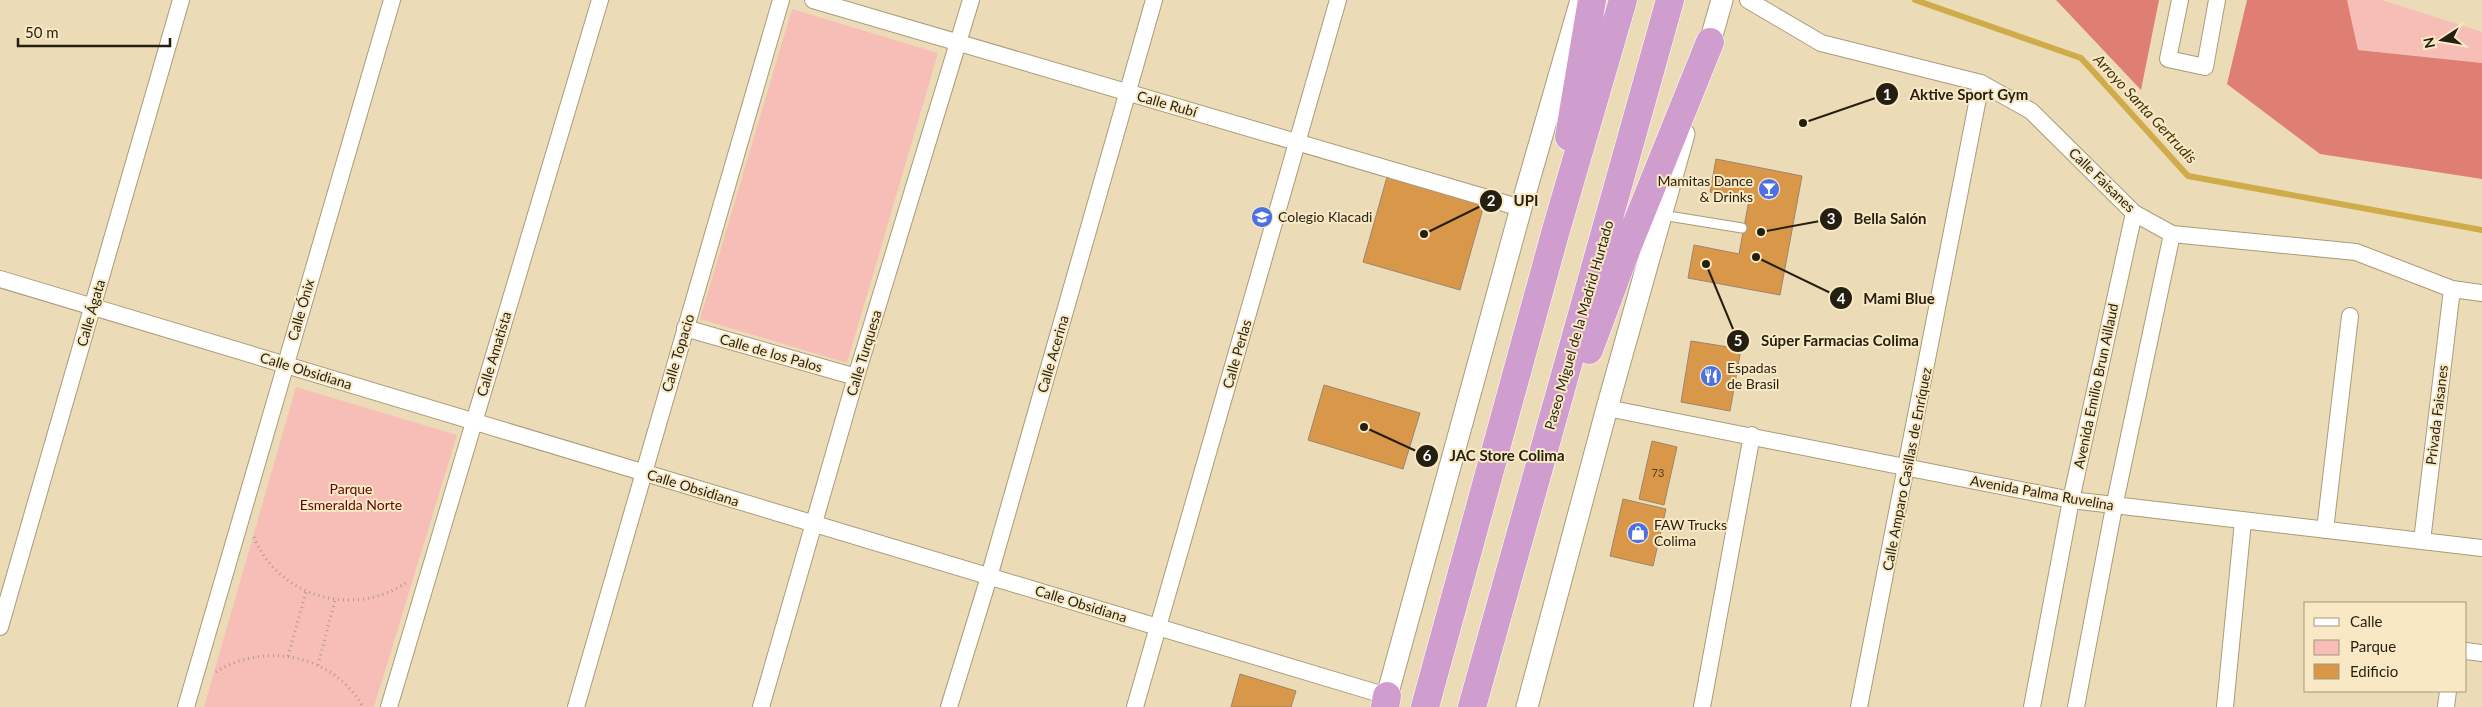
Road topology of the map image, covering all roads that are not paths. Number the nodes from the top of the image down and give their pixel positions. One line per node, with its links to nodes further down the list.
1 (182, 0): 31 (street, Calle Ágata)
2 (392, 0): 34 (street, Calle Ónix)
3 (600, 0): 37 (street, Calle Amatista)
4 (781, 0): 33 (street, Calle Topacio)
5 (813, 0): 18 (street, Calle Rubí)
6 (971, 0): 18 (street, Calle Turquesa)
7 (1154, 0): 20 (street, Calle Acerina)
8 (1338, 0): 21 (street, Calle Perlas)
9 (1581, 0): 22 (street)
10 (1592, 0): 26 (highway)
11 (1622, 0): 26 (highway)
12 (1670, 0): 40 (highway, Paseo Miguel de la Madrid Hurtado)
13 (1722, 0): 17 (street)
14 (1748, 0): 19 (street, Calle Faisanes)
15 (2180, 0): 16 (street)
16 (2217, 0)
17 (1710, 42): 24 (street); 40 (highway)
18 (959, 43): 20 (street, Calle Rubí); 35 (street, Calle Turquesa)
19 (1981, 83): 23 (street, Calle Faisanes); 39 (street, Calle Amparo Casillas de Enríquez)
20 (1128, 93): 21 (street, Calle Rubí); 49 (street, Calle Acerina)
21 (1298, 143): 22 (street, Calle Rubí); 51 (street, Calle Perlas)
22 (1521, 208): 55 (street)
23 (2134, 213): 27 (street, Calle Faisanes); 42 (street, Avenida Emilio Brun Aillaud)
24 (1661, 215): 25 (lane); 36 (street)
25 (1742, 228)
26 (1556, 230): 62 (highway)
27 (2172, 234): 29 (street, Calle Faisanes); 43 (street)
28 (0, 279): 31 (street, Calle Obsidiana)
29 (2452, 289): 30 (street, Calle Faisanes); 47 (street, Privada Faisanes)
30 (2482, 294)
31 (92, 307): 34 (street, Calle Obsidiana); 50 (street, Calle Ágata)
32 (2350, 316): 46 (street)
33 (685, 328): 35 (street, Calle de los Palos); 41 (street, Calle Topacio)
34 (284, 365): 37 (street, Calle Obsidiana); 56 (street, Calle Ónix)
35 (856, 377): 45 (street, Calle Turquesa)
36 (1607, 408): 38 (street, Avenida Palma Ruvelina); 64 (street)
37 (474, 422): 41 (street, Calle Obsidiana); 57 (street, Calle Amatista)
38 (1752, 435): 39 (street, Avenida Palma Ruvelina); 65 (street)
39 (1907, 468): 42 (street, Avenida Palma Ruvelina); 66 (street, Calle Amparo Casillas de Enríquez)
40 (1539, 469): 63 (highway, Paseo Miguel de la Madrid Hurtado)
41 (642, 472): 45 (street, Calle Obsidiana); 58 (street, Calle Topacio)
42 (2072, 500): 43 (street, Avenida Palma Ruvelina); 67 (street, Avenida Emilio Brun Aillaud)
43 (2114, 507): 44 (street, Avenida Palma Ruvelina); 68 (street)
44 (2243, 521): 46 (street, Avenida Palma Ruvelina); 69 (street)
45 (814, 524): 49 (street, Calle Obsidiana); 59 (street, Calle Turquesa)
46 (2325, 530): 47 (street, Avenida Palma Ruvelina)
47 (2422, 541): 48 (street, Avenida Palma Ruvelina)
48 (2482, 548)
49 (989, 577): 51 (street, Calle Obsidiana); 60 (street, Calle Acerina)
50 (0, 627)
51 (1159, 628): 55 (street, Calle Obsidiana); 61 (street, Calle Perlas)
52 (2467, 651): 53 (street)
53 (2482, 653)
54 (2448, 692): 70 (street)
55 (1385, 703)
56 (186, 707)
57 (389, 707)
58 (576, 707)
59 (761, 707)
60 (949, 707)
61 (1135, 707)
62 (1425, 707)
63 (1472, 707)
64 (1526, 707)
65 (1702, 707)
66 (1859, 707)
67 (2032, 707)
68 (2076, 707)
69 (2225, 707)
70 (2446, 707)

